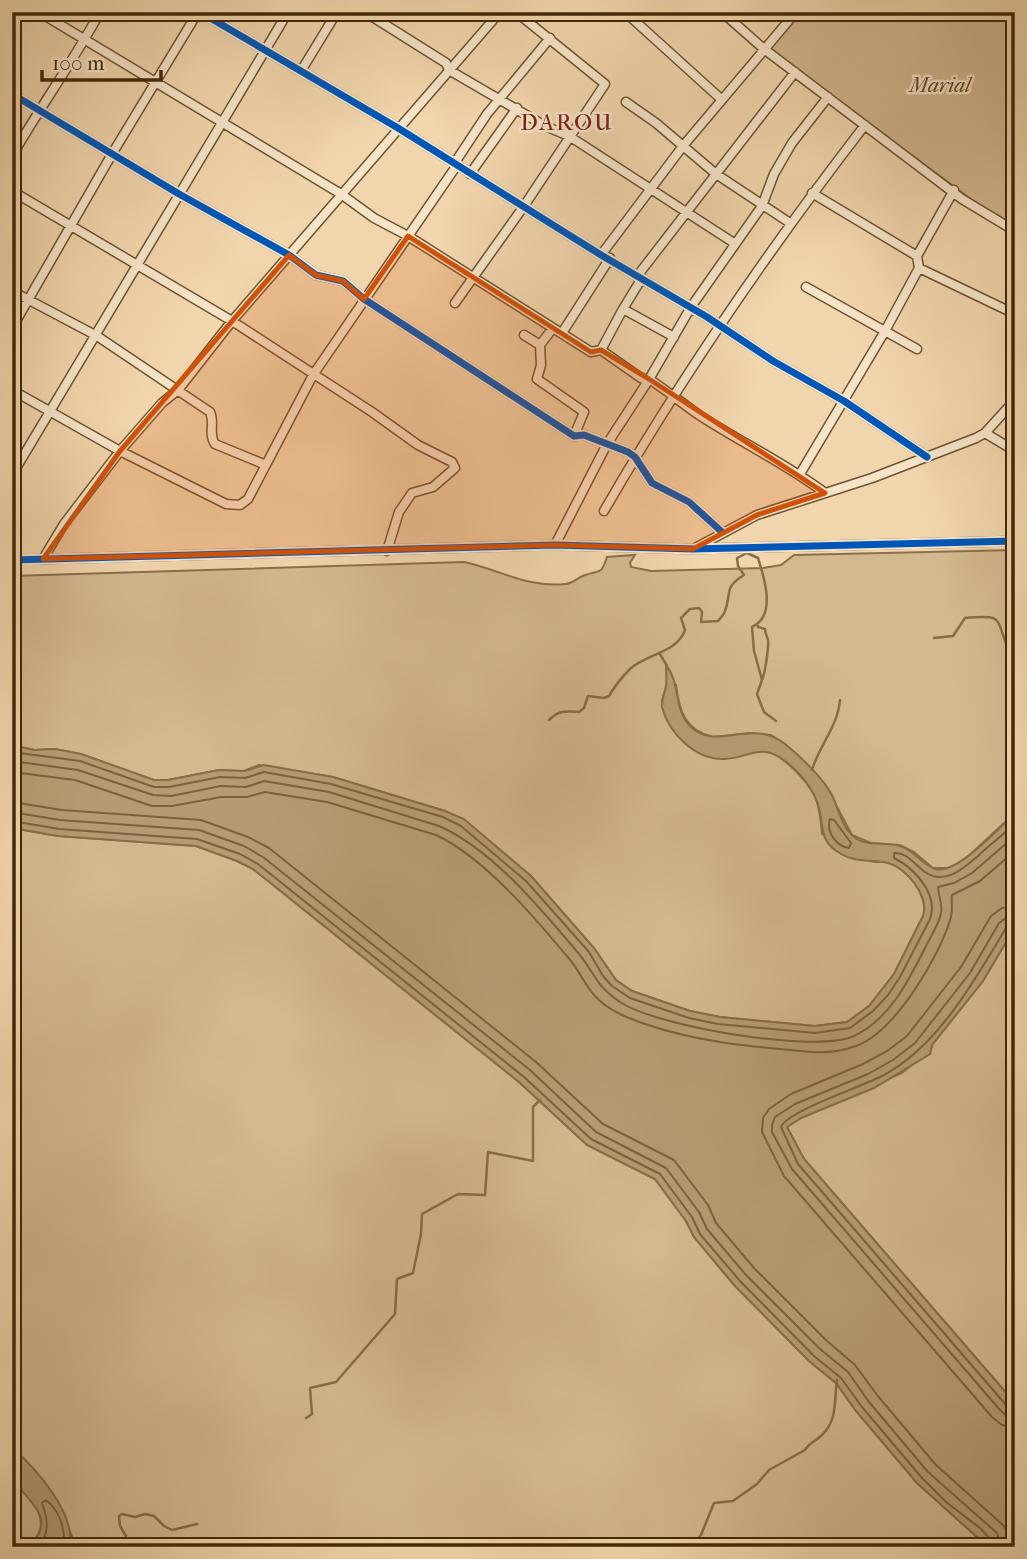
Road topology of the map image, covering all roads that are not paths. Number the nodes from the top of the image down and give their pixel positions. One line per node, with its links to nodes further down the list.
1 (39, 12): 13 (street)
2 (100, 12): 13 (street)
3 (199, 12): 15 (street); 19 (street)
4 (288, 12): 15 (street)
5 (337, 12): 17 (street)
6 (365, 12): 16 (street)
7 (500, 12): 16 (street)
8 (516, 12): 12 (street)
9 (625, 12): 23 (street)
10 (722, 12): 14 (street)
11 (796, 12): 14 (street)
12 (550, 38): 21 (street); 30 (street)
13 (85, 40): 19 (street); 26 (street)
14 (764, 48): 18 (street); 23 (street)
15 (265, 52): 17 (street); 27 (street)
16 (449, 70): 21 (street); 29 (street)
17 (301, 71): 29 (street)
18 (795, 72): 22 (street); 36 (street)
19 (154, 83): 27 (street); 32 (street)
20 (12, 94): 26 (street)
21 (500, 97): 25 (street); 34 (street)
22 (828, 97): 28 (street); 44 (street)
23 (721, 99): 31 (street)
24 (626, 102): 31 (street)
25 (517, 108): 30 (street); 35 (street)
26 (38, 111): 32 (street); 33 (street)
27 (222, 123): 40 (street); 41 (street)
28 (865, 125): 38 (street); 42 (street)
29 (398, 128): 34 (street); 41 (street)
30 (569, 136): 37 (street); 43 (street)
31 (683, 146): 36 (street); 37 (street)
32 (112, 154): 40 (street); 47 (street)
33 (12, 156)
34 (457, 165): 35 (street); 49 (street)
35 (470, 174): 43 (street)
36 (716, 174): 44 (street); 45 (street)
37 (650, 190): 45 (street); 52 (street)
38 (954, 190): 48 (street); 53 (street)
39 (12, 191): 47 (street)
40 (179, 194): 51 (street); 54 (street)
41 (341, 194): 49 (street); 51 (street)
42 (812, 194): 46 (street); 53 (street)
43 (524, 206): 52 (street); 57 (street)
44 (761, 206): 46 (street); 50 (street)
45 (688, 213): 50 (street); 56 (street)
46 (790, 223): 67 (street)
47 (71, 226): 54 (street); 61 (street)
48 (1015, 231)
49 (408, 236): 57 (street); 60 (street)
50 (734, 243): 63 (street)
51 (289, 255): 60 (street); 66 (street)
52 (605, 256): 56 (street); 71 (street)
53 (917, 256): 55 (street)
54 (138, 266): 66 (street); 73 (street)
55 (919, 268): 65 (street); 70 (street)
56 (640, 276): 63 (street); 64 (street)
57 (473, 278): 62 (street); 69 (street)
58 (806, 287): 70 (street)
59 (12, 291): 61 (street)
60 (364, 299): 78 (street); 87 (street)
61 (27, 300): 68 (street); 73 (street)
62 (455, 303)
63 (691, 307): 67 (street); 74 (street)
64 (622, 309): 74 (street); 77 (street)
65 (1015, 314)
66 (232, 321): 78 (street); 81 (street)
67 (721, 325): 82 (street); 83 (street)
68 (12, 328)
69 (553, 328): 71 (street); 75 (street)
70 (885, 331): 76 (street); 83 (street)
71 (562, 334): 77 (street)
72 (524, 335): 75 (street)
73 (97, 336): 81 (street); 85 (street)
74 (674, 337): 79 (street)
75 (540, 345): 87 (street)
76 (917, 349)
77 (601, 350): 79 (street)
78 (313, 375): 93 (street); 102 (street)
79 (648, 381): 82 (street); 88 (street)
80 (12, 390): 85 (street)
81 (178, 390): 90 (street); 93 (street)
82 (673, 394): 91 (street); 94 (street)
83 (844, 401): 92 (street); 94 (street)
84 (1014, 401): 86 (street)
85 (51, 412): 90 (street); 95 (street)
86 (985, 433): 89 (street); 92 (street)
87 (574, 436): 88 (street)
88 (607, 443): 91 (street); 100 (street)
89 (1015, 451)
90 (120, 452): 93 (street); 103 (street)
91 (635, 457): 97 (street); 98 (street)
92 (927, 457): 96 (street)
93 (266, 465)
94 (800, 474): 96 (street)
95 (12, 475)
96 (825, 493): 98 (street)
97 (604, 511)
98 (722, 532): 101 (street)
99 (1015, 541): 101 (street)
100 (555, 545): 101 (street); 102 (street)
101 (693, 549)
102 (387, 551): 103 (street)
103 (43, 559): 104 (street)
104 (12, 560)

